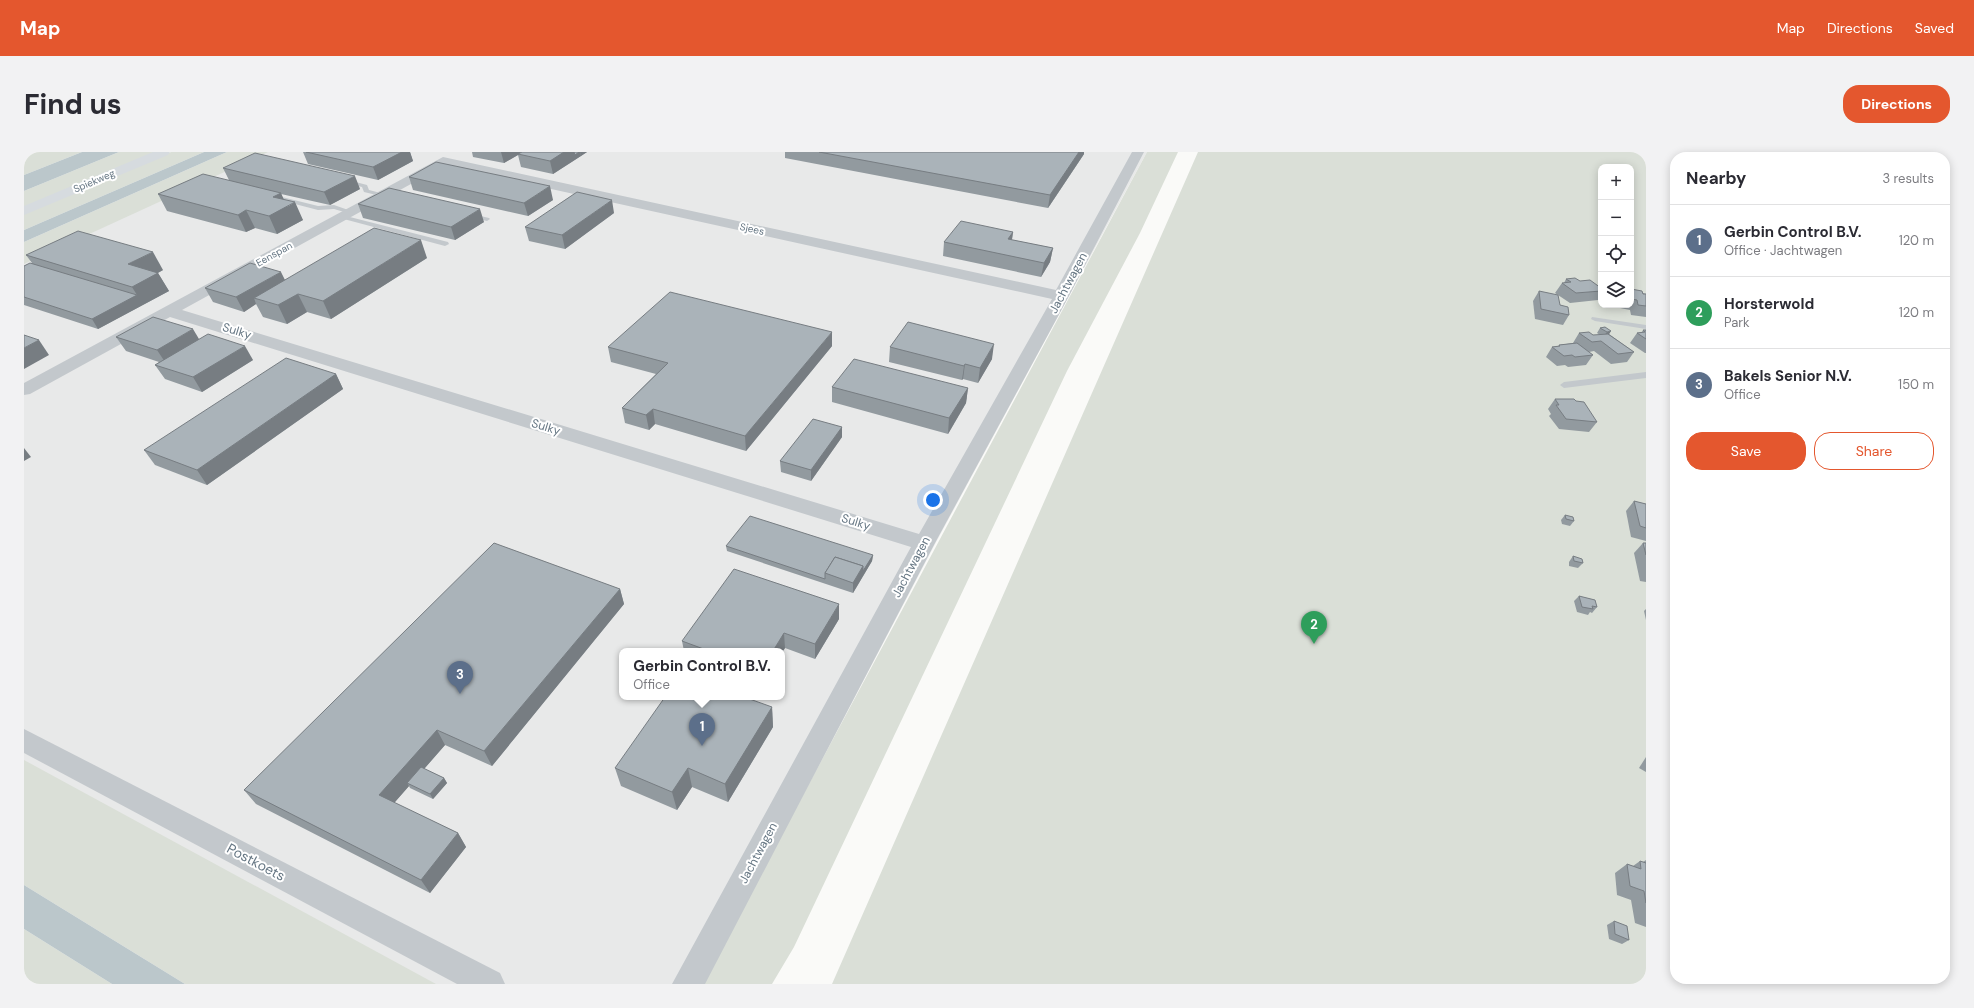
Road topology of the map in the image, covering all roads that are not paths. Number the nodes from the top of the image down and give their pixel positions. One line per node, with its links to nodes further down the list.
1 (164, 152): 9 (main road, Spiekweg)
2 (460, 152): 4 (street, Eenspan)
3 (1136, 152): 14 (street, Jachtwagen)
4 (443, 162): 7 (street, Eenspan); 14 (street, Sjees)
5 (335, 179): 7 (lane)
6 (261, 193): 11 (lane)
7 (383, 194): 8 (lane); 11 (street, Eenspan)
8 (398, 198)
9 (24, 211)
10 (457, 212): 12 (lane)
11 (346, 214): 13 (lane); 15 (street, Eenspan)
12 (487, 219)
13 (446, 244)
14 (1061, 296): 21 (street, Jachtwagen)
15 (169, 311): 20 (street, Eenspan); 21 (street, Sulky)
16 (1595, 319): 17 (lane)
17 (1646, 327)
18 (1646, 375): 19 (lane)
19 (1564, 385)
20 (24, 390)
21 (924, 543): 24 (street, Jachtwagen)
22 (24, 740): 23 (street, Postkoets)
23 (489, 984)
24 (688, 984)

